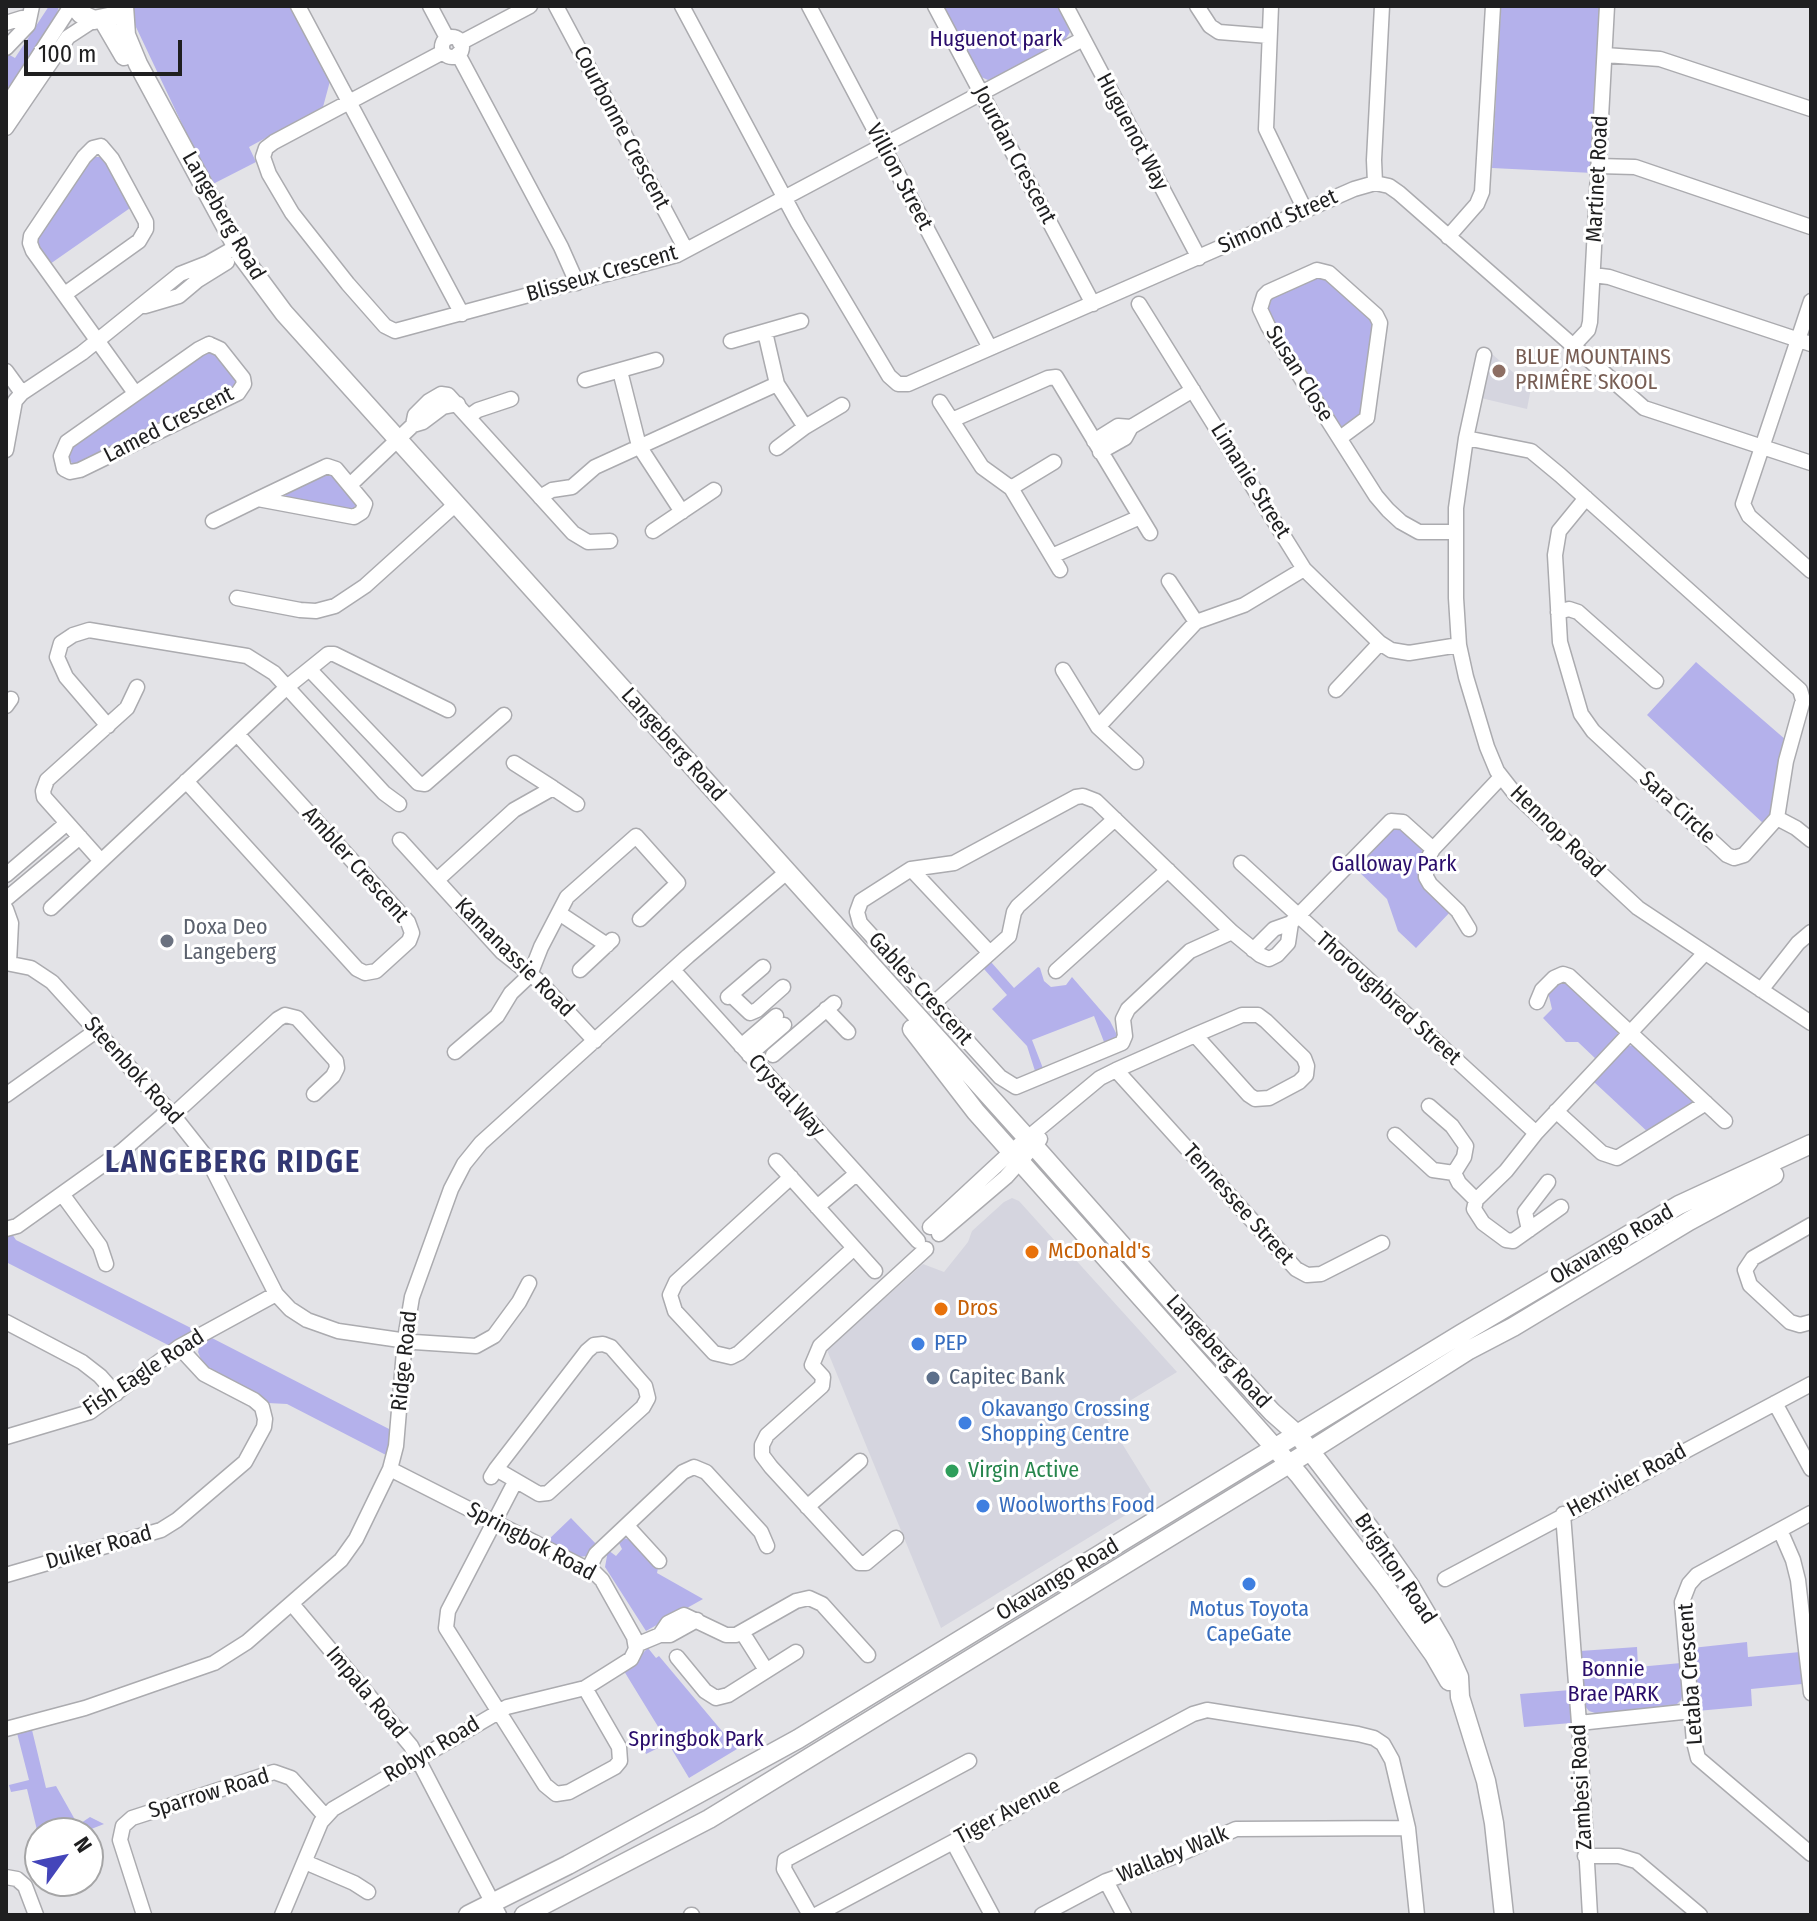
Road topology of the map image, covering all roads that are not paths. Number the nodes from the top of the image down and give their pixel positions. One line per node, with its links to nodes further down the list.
1 (32, 6): 24 (street)
2 (73, 6): 18 (main road); 26 (street)
3 (124, 6): 18 (main road); 40 (main road, Langeberg Road)
4 (298, 6): 28 (street)
5 (430, 6): 23 (street)
6 (530, 6): 23 (street)
7 (556, 6): 39 (street, Courbonne Crescent)
8 (682, 6): 35 (street, Simond Street)
9 (809, 6): 32 (street, Villion Street)
10 (935, 6): 27 (street, Jourdan Crescent)
11 (1066, 6): 22 (street, Huguenot Way)
12 (1197, 6): 20 (street)
13 (1271, 6): 20 (street)
14 (1382, 6): 34 (street)
15 (1493, 6): 38 (street)
16 (1607, 6): 25 (street, Martinet Road)
17 (23, 12): 19 (street); 21 (street)
18 (98, 20): 30 (street); 40 (main road, Langeberg Road)
19 (6, 23)
20 (1269, 36): 36 (street)
21 (6, 38)
22 (1083, 39): 27 (street, Blisseux Crescent); 41 (street, Huguenot Way)
23 (452, 47): 28 (street); 43 (street)
24 (6, 48)
25 (1605, 55): 29 (street); 33 (street, Martinet Road)
26 (12, 92): 30 (street)
27 (981, 93): 32 (street, Blisseux Crescent); 46 (street, Jourdan Crescent)
28 (350, 102): 48 (street); 48 (street, Blisseux Crescent)
29 (1811, 109)
30 (11, 110): 31 (street)
31 (6, 128)
32 (882, 146): 35 (street, Blisseux Crescent); 55 (street, Villion Street)
33 (1598, 166): 37 (street); 42 (street, Martinet Road)
34 (1375, 183): 36 (street, Simond Street); 38 (street)
35 (784, 198): 39 (street, Blisseux Crescent); 55 (street, Simond Street)
36 (1305, 210): 41 (street, Simond Street)
37 (1811, 227)
38 (1448, 237): 54 (street)
39 (686, 250): 43 (street, Blisseux Crescent)
40 (234, 254): 51 (street); 73 (main road, Langeberg Road)
41 (1199, 258): 46 (street, Simond Street)
42 (1593, 275): 53 (street); 54 (street, Martinet Road)
43 (577, 283): 48 (street, Blisseux Crescent)
44 (65, 294): 44 (street, Lamed Crescent); 51 (street, Lamed Crescent)
45 (1811, 301): 53 (street)
46 (1093, 304): 55 (street, Simond Street)
47 (1139, 304): 62 (street, Limanie Street)
48 (462, 314)
49 (801, 321): 50 (street)
50 (765, 332): 52 (street); 61 (street)
51 (97, 341): 63 (street); 64 (street, Lamed Crescent)
52 (731, 341)
53 (1804, 342): 76 (street)
54 (1573, 346): 76 (street)
55 (990, 348)
56 (1484, 355): 72 (street, Hennop Road)
57 (656, 360): 59 (street)
58 (6, 371): 63 (street)
59 (620, 371): 60 (street); 74 (street)
60 (585, 380)
61 (777, 384): 70 (street); 74 (street)
62 (1193, 390): 75 (street); 96 (street, Limanie Street)
63 (22, 393): 78 (street)
64 (135, 393): 64 (street, Lamed Crescent)
65 (511, 399): 68 (street)
66 (940, 402): 69 (street)
67 (842, 405): 70 (street)
68 (468, 417): 73 (street); 84 (street)
69 (952, 420): 75 (street); 82 (street)
70 (805, 427): 77 (street)
71 (1340, 438): 71 (street, Susan Close); 92 (street, Susan Close)
72 (1466, 438): 85 (street, Sara Circle); 92 (street, Hennop Road)
73 (395, 443): 81 (street); 87 (main road, Langeberg Road)
74 (639, 446): 84 (street); 88 (street)
75 (1097, 446): 89 (street)
76 (1762, 447): 80 (street); 98 (street)
77 (777, 448)
78 (6, 450)
79 (1054, 462): 82 (street)
80 (1811, 463)
81 (351, 484): 86 (street); 86 (street)
82 (1011, 488): 95 (street)
83 (714, 490): 88 (street)
84 (540, 497): 94 (street)
85 (1586, 498): 101 (street, Sara Circle); 123 (street, Sara Circle)
86 (258, 499): 90 (street)
87 (453, 507): 100 (street); 134 (main road, Langeberg Road)
88 (682, 512): 91 (street)
89 (1140, 517): 93 (street); 95 (street)
90 (213, 521)
91 (653, 531)
92 (1454, 532): 104 (street, Hennop Road)
93 (1150, 533)
94 (610, 541)
95 (1052, 556): 97 (street)
96 (1304, 569): 102 (street); 103 (street, Limanie Street)
97 (1060, 570)
98 (1811, 571)
99 (1169, 581): 102 (street)
100 (237, 598)
101 (1558, 612): 107 (street); 123 (street, Sara Circle)
102 (1196, 622): 114 (street)
103 (1380, 643): 104 (street); 110 (street)
104 (1459, 645): 118 (street, Hennop Road)
105 (310, 670): 109 (street); 111 (street); 112 (street)
106 (1063, 670): 114 (street)
107 (1656, 681)
108 (137, 687): 113 (street)
109 (287, 687): 113 (street); 115 (street); 121 (street)
110 (1336, 690)
111 (448, 710)
112 (504, 715)
113 (108, 726): 125 (street)
114 (1098, 727): 116 (street)
115 (237, 734): 119 (street); 119 (street, Ambler Crescent)
116 (1136, 762)
117 (514, 763): 120 (street)
118 (1501, 777): 129 (street); 147 (street, Hennop Road)
119 (186, 781): 130 (street)
120 (553, 788): 122 (street); 136 (street)
121 (399, 804)
122 (577, 804)
123 (1777, 818): 128 (street)
124 (1115, 819): 132 (street, Gables Crescent); 133 (street, Gables Crescent); 146 (street)
125 (67, 823): 126 (street); 135 (street)
126 (80, 837): 130 (street); 137 (street)
127 (400, 840): 136 (street, Kamanassie Road)
128 (1811, 840)
129 (1433, 849): 142 (street); 143 (street)
130 (101, 861): 138 (street)
131 (1241, 863): 142 (street, Thoroughbred Street)
132 (911, 869): 146 (street); 157 (street, Gables Crescent)
133 (1168, 870): 144 (street, Gables Crescent); 152 (street)
134 (784, 874): 151 (street, Ridge Road); 179 (main road, Langeberg Road); 181 (main road, Langeberg Road)
135 (6, 875)
136 (437, 880): 153 (street, Kamanassie Road)
137 (6, 899)
138 (51, 908)
139 (6, 909): 148 (street)
140 (559, 913): 141 (street); 150 (street); 153 (street)
141 (640, 919)
142 (1294, 920): 144 (street, Gables Crescent); 177 (street, Thoroughbred Street)
143 (1469, 929)
144 (1232, 932): 157 (street, Gables Crescent)
145 (1811, 932): 155 (street)
146 (990, 953): 157 (street)
147 (1704, 954): 155 (street, Hennop Road); 163 (street)
148 (8, 963): 161 (street, Steenbok Road)
149 (763, 967): 158 (street)
150 (580, 970)
151 (673, 970): 165 (street, Ridge Road); 166 (street, Crystal Way)
152 (1056, 971)
153 (530, 975): 165 (street, Kamanassie Road); 167 (street)
154 (783, 987): 158 (street)
155 (1761, 990): 159 (street, Hennop Road)
156 (1537, 1002): 163 (street)
157 (934, 1003)
158 (764, 1004): 160 (street)
159 (1811, 1023)
160 (785, 1025): 162 (street); 166 (street); 168 (street)
161 (96, 1031): 171 (street); 175 (street, Steenbok Road)
162 (848, 1032)
163 (1631, 1033): 172 (street); 174 (street)
164 (1195, 1035): 164 (street); 169 (street)
165 (595, 1041): 204 (street, Ridge Road)
166 (745, 1050): 185 (street, Crystal Way)
167 (455, 1052)
168 (773, 1055)
169 (1116, 1070): 179 (street); 196 (street, Tennessee Street)
170 (314, 1094): 175 (street)
171 (6, 1095)
172 (1706, 1103): 174 (street); 176 (street)
173 (1429, 1106): 184 (street)
174 (1556, 1111): 177 (street)
175 (171, 1112): 188 (street); 201 (street, Steenbok Road)
176 (1725, 1121)
177 (1536, 1133): 189 (street)
178 (1395, 1135): 184 (street)
179 (1032, 1143): 181 (street); 209 (main road, Langeberg Road)
180 (1811, 1144): 209 (main road, Okavango Road)
181 (1016, 1155): 195 (street); 211 (main road, Langeberg Road)
182 (1811, 1155): 212 (main road, Okavango Road)
183 (776, 1161): 186 (street)
184 (1454, 1173): 189 (street)
185 (856, 1174): 190 (street); 195 (street, Crystal Way)
186 (791, 1177): 190 (street); 197 (street)
187 (1548, 1182): 194 (street)
188 (62, 1194): 193 (street); 198 (street)
189 (1476, 1200): 194 (street)
190 (817, 1207): 197 (street)
191 (1561, 1207): 194 (street)
192 (1811, 1225): 203 (street)
193 (6, 1229)
194 (1529, 1230)
195 (924, 1241): 218 (street)
196 (1382, 1243)
197 (854, 1248): 199 (street)
198 (106, 1264)
199 (875, 1271)
200 (529, 1283): 204 (street, Steenbok Road)
201 (276, 1294): 204 (street, Steenbok Road); 205 (street, Fish Eagle Road)
202 (6, 1322): 207 (street)
203 (1811, 1322)
204 (405, 1339): 215 (street, Ridge Road)
205 (179, 1347): 207 (street, Fish Eagle Road); 228 (street, Duiker Road)
206 (1811, 1384): 208 (street, Hexrivier Road)
207 (116, 1394): 210 (street, Fish Eagle Road)
208 (1775, 1403): 216 (street); 220 (street, Hexrivier Road)
209 (1298, 1435): 211 (main road, Okavango Road); 212 (main road, Langeberg Road)
210 (6, 1437)
211 (1276, 1447): 214 (main road, Langeberg Road); 255 (main road, Okavango Road)
212 (1310, 1451): 214 (main road, Okavango Road); 239 (main road, Brighton Road)
213 (860, 1461): 218 (street)
214 (1289, 1463): 239 (main road, Brighton Road); 260 (main road, Okavango Road)
215 (390, 1469): 221 (street, Springbok Road); 230 (street, Ridge Road)
216 (1811, 1469)
217 (515, 1482): 217 (street); 221 (street)
218 (807, 1507): 224 (street)
219 (1811, 1513): 223 (street, Letaba Crescent)
220 (1563, 1514): 229 (street, Hexrivier Road); 242 (street, Zambesi Road)
221 (493, 1522): 227 (street, Springbok Road); 241 (street)
222 (627, 1526): 225 (street); 226 (street); 227 (street)
223 (1780, 1530): 238 (street); 240 (street, Letaba Crescent)
224 (896, 1538)
225 (767, 1546)
226 (659, 1561)
227 (589, 1568): 232 (street, Springbok Road)
228 (6, 1575)
229 (1445, 1579)
230 (292, 1604): 243 (street, Ridge Road); 244 (street, Impala Road)
231 (742, 1632): 232 (street, Robyn Road); 234 (street); 236 (street)
232 (636, 1647): 237 (street, Robyn Road)
233 (796, 1652): 236 (street)
234 (868, 1655)
235 (677, 1657): 236 (street)
236 (766, 1670)
237 (585, 1688): 241 (street, Robyn Road); 241 (street)
238 (1811, 1693)
239 (1460, 1697): 266 (main road, Brighton Road)
240 (1692, 1711): 242 (street); 249 (street, Letaba Crescent)
241 (498, 1712): 244 (street, Robyn Road)
242 (1579, 1723): 250 (street, Zambesi Road)
243 (6, 1729)
244 (418, 1758): 246 (street, Robyn Road); 255 (street, Impala Road)
245 (969, 1761): 261 (street)
246 (325, 1816): 251 (street); 257 (street, Sparrow Road)
247 (1408, 1828): 248 (street, Tiger Avenue); 253 (street, Wallaby Walk); 265 (street)
248 (953, 1842): 261 (street, Tiger Avenue); 262 (street)
249 (1811, 1854)
250 (1585, 1856): 267 (street, Zambesi Road); 268 (street)
251 (305, 1862): 254 (street); 258 (street)
252 (6, 1877): 256 (street)
253 (1106, 1881): 263 (street, Wallaby Walk); 264 (street)
254 (368, 1892)
255 (496, 1909): 259 (main road, Okavango Road)
256 (36, 1915)
257 (144, 1915)
258 (282, 1915)
259 (468, 1915)
260 (524, 1915)
261 (813, 1915)
262 (992, 1915)
263 (1042, 1915)
264 (1124, 1915)
265 (1417, 1915)
266 (1504, 1915)
267 (1590, 1915)
268 (1700, 1915)

